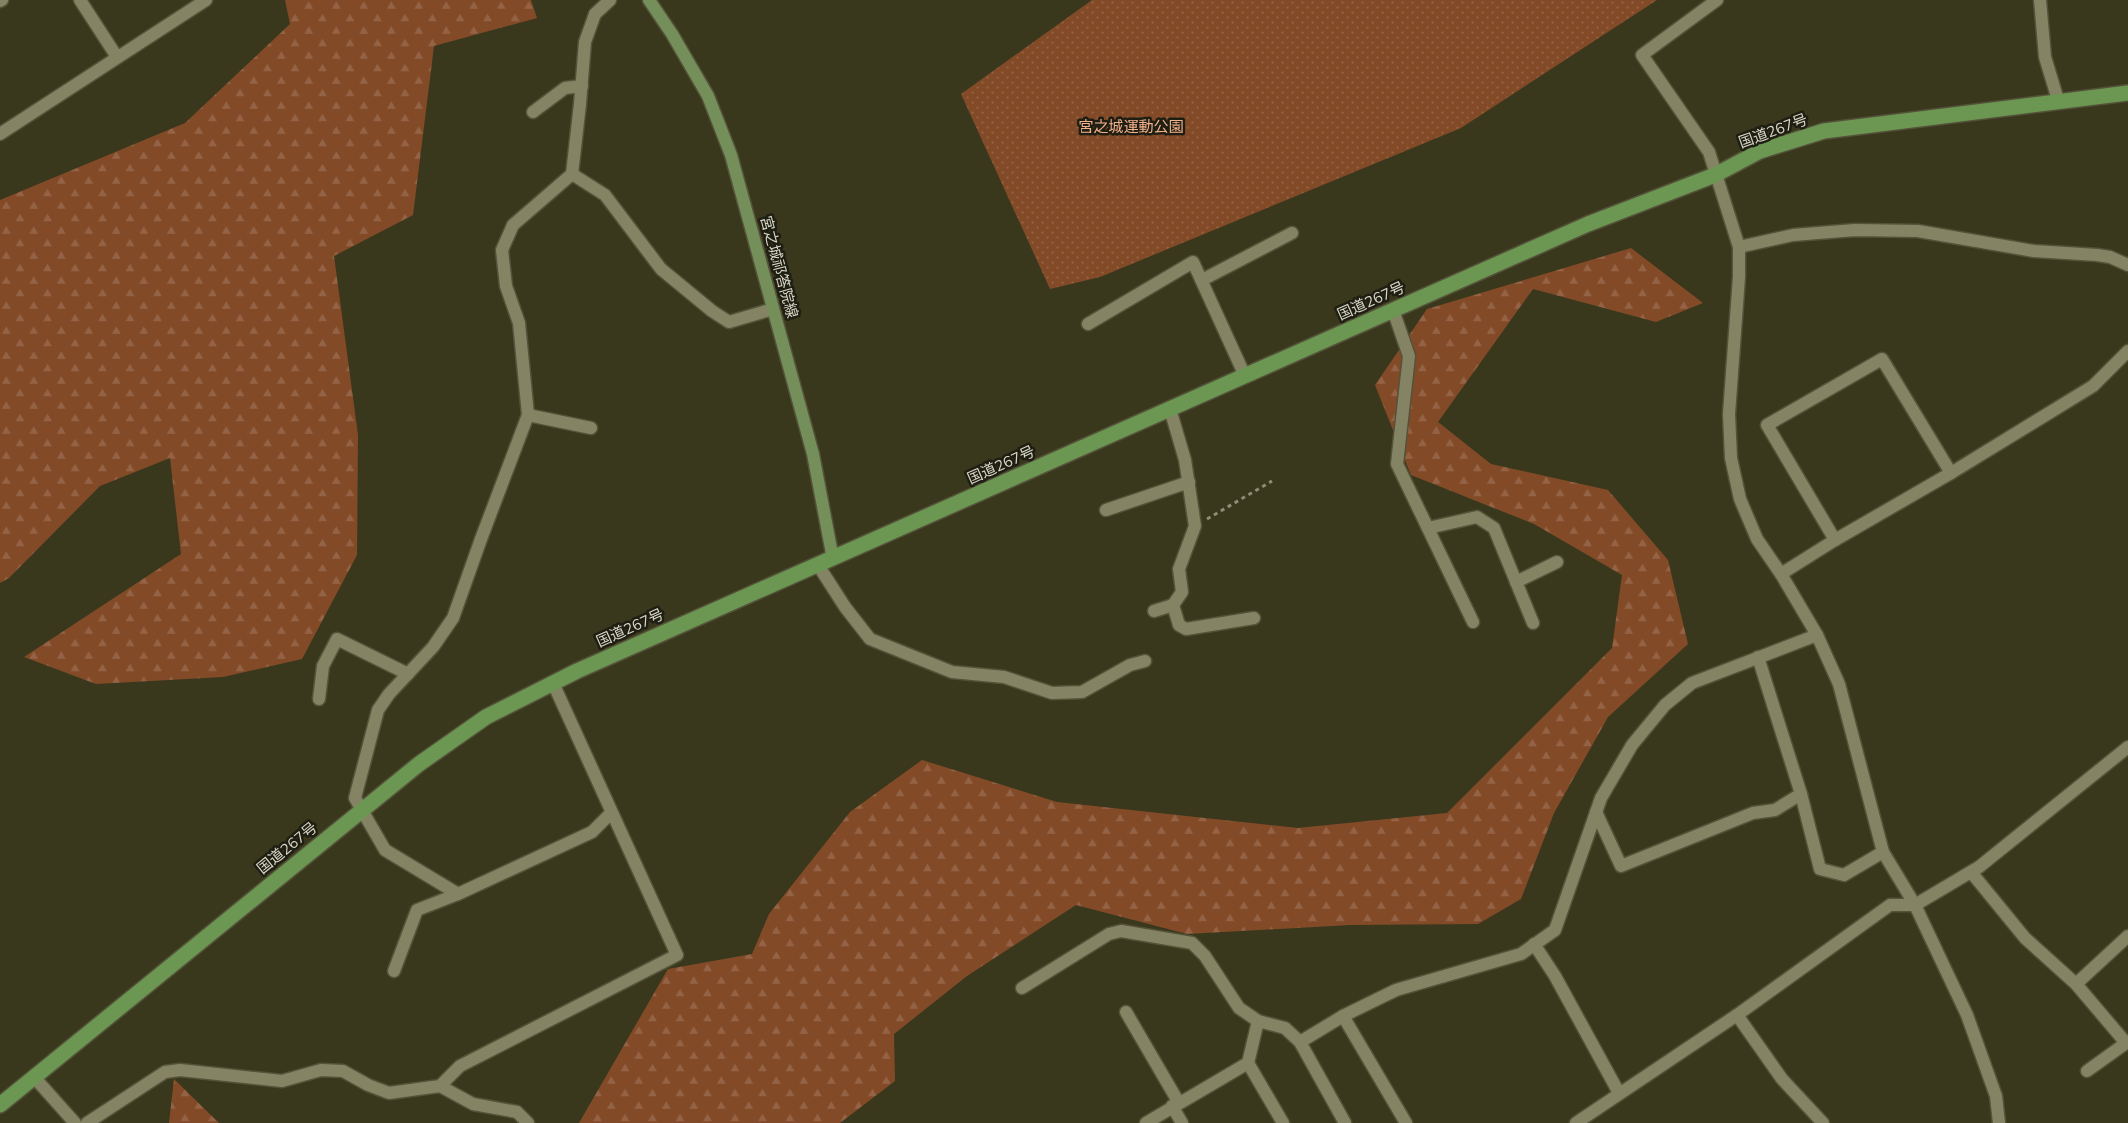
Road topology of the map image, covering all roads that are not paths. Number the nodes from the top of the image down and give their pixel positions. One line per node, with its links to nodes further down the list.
1 (80, 0): 7 (street)
2 (206, 0): 7 (street)
3 (610, 0): 8 (street)
4 (649, 0): 19 (main road, 宮之城祁答院線)
5 (1717, 0): 14 (street)
6 (2040, 0): 10 (street)
7 (117, 57): 12 (street)
8 (582, 86): 11 (street); 13 (street)
9 (2128, 93): 10 (highway, 国道267号)
10 (2058, 100): 14 (highway, 国道267号)
11 (533, 112)
12 (0, 134)
13 (572, 174): 19 (street); 25 (street)
14 (1715, 175): 16 (street); 20 (highway, 国道267号)
15 (1292, 233): 18 (street)
16 (1739, 247): 17 (street); 35 (street)
17 (2128, 265)
18 (1202, 280): 21 (street); 23 (street)
19 (773, 309): 32 (main road, 宮之城祁答院線)
20 (1393, 310): 23 (highway, 国道267号); 30 (street)
21 (1088, 324)
22 (2128, 351): 27 (street)
23 (1245, 376): 24 (highway, 国道267号)
24 (1170, 409): 28 (street); 32 (highway, 国道267号)
25 (528, 416): 26 (street); 45 (street)
26 (591, 428)
27 (1951, 473): 31 (street); 31 (street)
28 (1189, 482): 29 (street); 37 (street)
29 (1106, 510)
30 (1428, 528): 36 (street); 40 (street)
31 (1835, 540): 35 (street)
32 (834, 559): 34 (highway, 国道267号)
33 (1557, 562): 36 (street)
34 (818, 565): 44 (street); 46 (highway, 国道267号)
35 (1781, 574): 42 (street)
36 (1516, 582): 41 (street)
37 (1174, 605): 38 (street); 39 (street)
38 (1154, 611)
39 (1254, 618)
40 (1473, 622)
41 (1533, 623)
42 (1817, 634): 43 (street); 53 (street)
43 (1758, 658): 49 (street); 51 (street)
44 (1145, 661)
45 (408, 674): 47 (street); 50 (street)
46 (553, 682): 50 (highway, 国道267号); 52 (street)
47 (319, 699)
48 (2128, 747): 54 (street)
49 (1801, 794): 51 (street); 53 (street)
50 (361, 810): 55 (street); 70 (highway, 国道267号)
51 (1596, 812): 58 (street)
52 (611, 813): 55 (street); 71 (street)
53 (1883, 852): 56 (street)
54 (1972, 872): 56 (street); 60 (street)
55 (458, 894): 59 (street)
56 (1915, 905): 63 (street); 85 (street)
57 (2128, 936): 60 (street)
58 (1534, 944): 64 (street); 72 (street)
59 (394, 971)
60 (2076, 984): 67 (street)
61 (1022, 988): 65 (street)
62 (1126, 1012): 73 (street)
63 (1737, 1015): 72 (street); 84 (street)
64 (1343, 1016): 66 (street); 82 (street)
65 (1258, 1020): 66 (street); 68 (street)
66 (1300, 1042): 81 (street)
67 (2127, 1044): 69 (street)
68 (1248, 1063): 73 (street); 80 (street)
69 (2086, 1071)
70 (34, 1077): 74 (highway, 国道267号); 75 (street)
71 (440, 1086): 76 (street); 77 (street)
72 (1619, 1093): 83 (street)
73 (1176, 1104): 78 (street); 79 (street)
74 (0, 1105)
75 (75, 1123)
76 (87, 1123)
77 (528, 1123)
78 (1146, 1123)
79 (1182, 1123)
80 (1283, 1123)
81 (1345, 1123)
82 (1406, 1123)
83 (1576, 1123)
84 (1823, 1123)
85 (1999, 1123)

